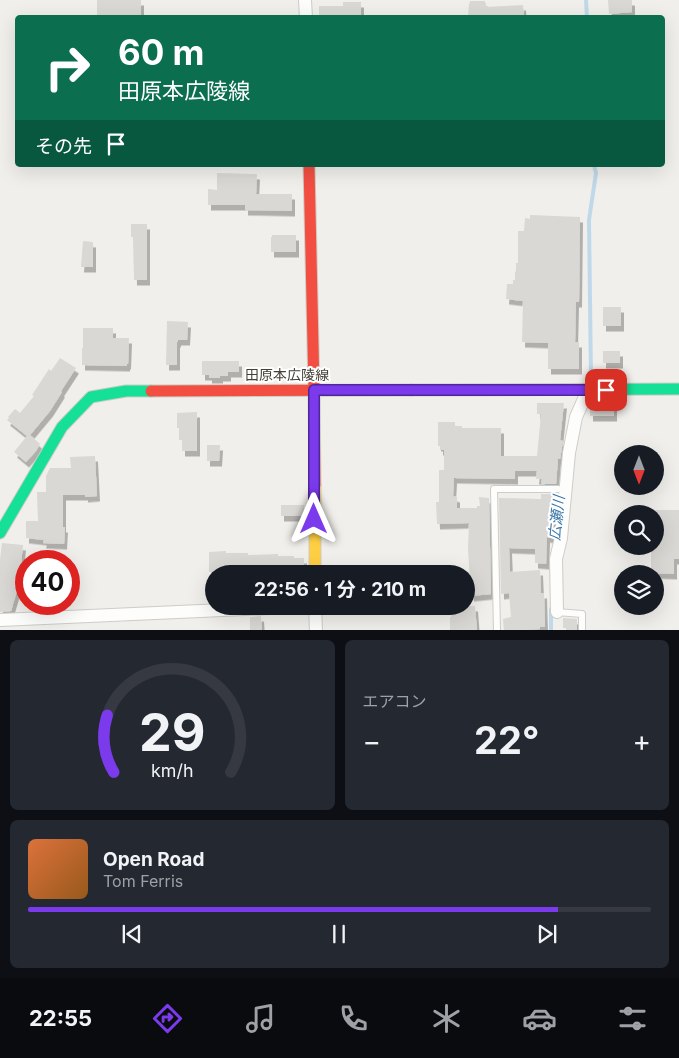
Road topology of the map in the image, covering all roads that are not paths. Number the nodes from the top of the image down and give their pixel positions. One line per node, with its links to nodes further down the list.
1 (305, 0): 2 (street)
2 (306, 15)
3 (309, 167): 5 (main road)
4 (679, 389): 6 (main road, 田原本広陵線)
5 (314, 390): 6 (main road, 田原本広陵線); 8 (main road, 田原本広陵線); 9 (main road)
6 (588, 390): 7 (street)
7 (562, 489): 11 (street); 15 (lane)
8 (0, 533)
9 (315, 565)
10 (205, 611): 13 (street)
11 (557, 612): 16 (lane)
12 (315, 615): 14 (street)
13 (0, 620)
14 (316, 630)
15 (497, 630)
16 (582, 630)

